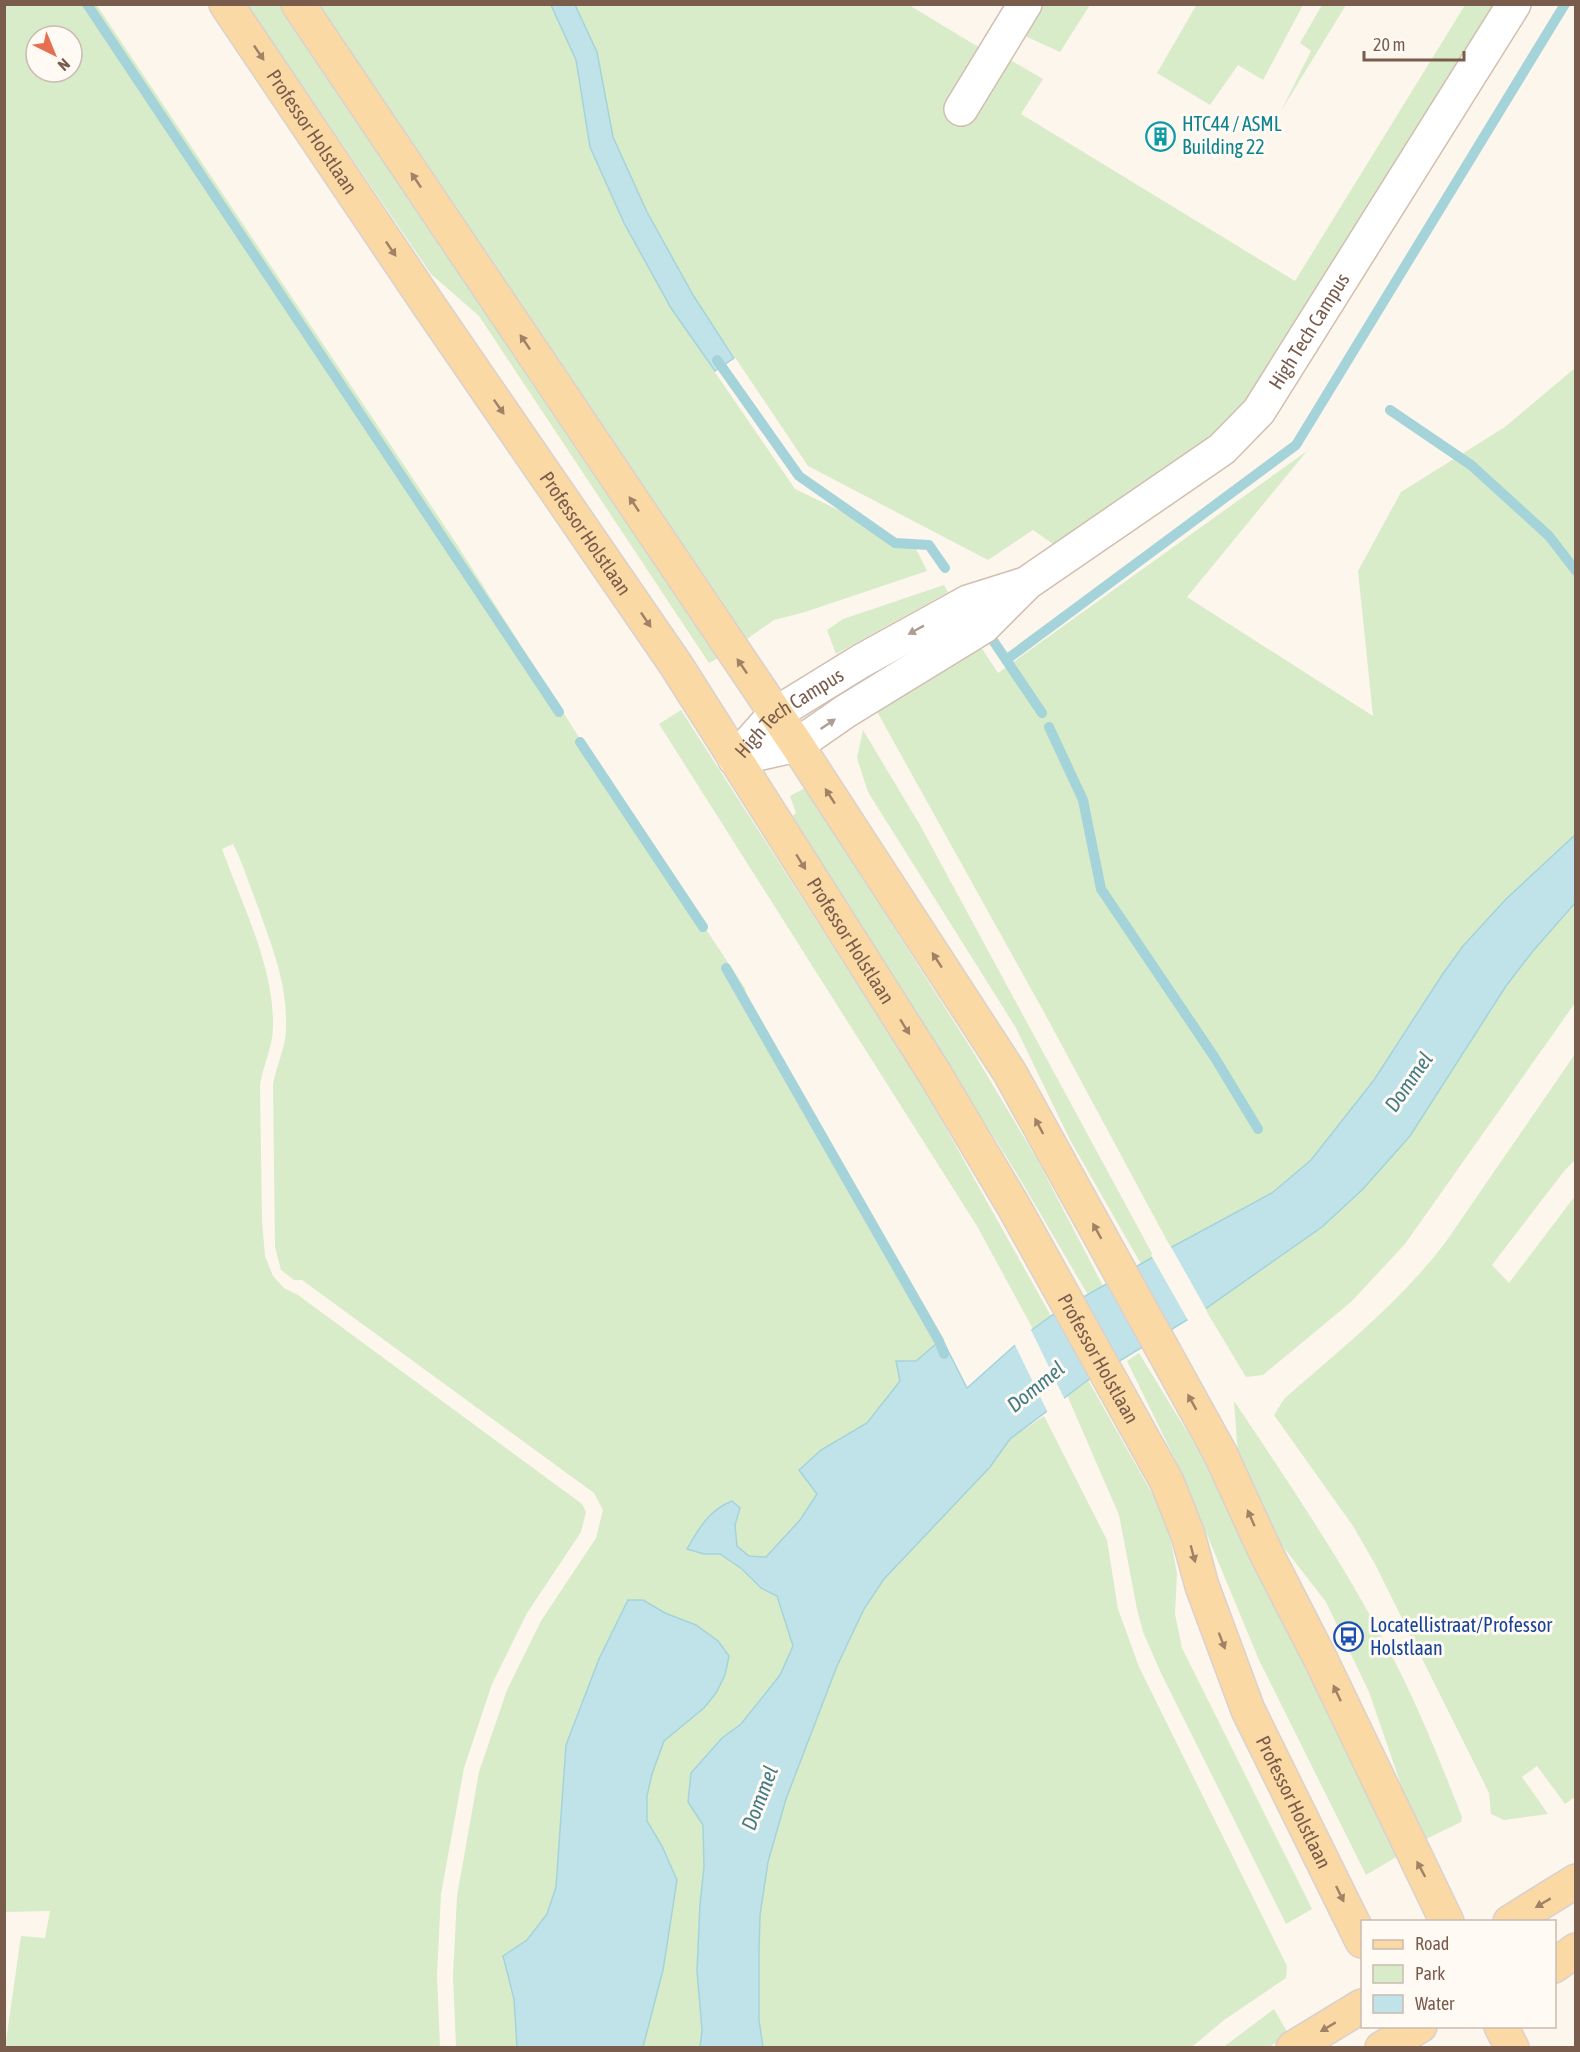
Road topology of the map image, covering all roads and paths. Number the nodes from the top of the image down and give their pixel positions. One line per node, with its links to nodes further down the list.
1 (226, 4): 9 (main road, Professor Holstlaan, one-way to 9)
2 (298, 4): 7 (main road, one-way to 2)
3 (1024, 4): 5 (street)
4 (1514, 4): 6 (street, High Tech Campus)
5 (961, 109)
6 (1027, 583): 7 (street, High Tech Campus, one-way to 7); 8 (street, High Tech Campus, one-way to 6)
7 (775, 714): 8 (main road); 9 (street, High Tech Campus)
8 (797, 745): 9 (street, High Tech Campus); 11 (main road, one-way to 8)
9 (735, 759): 13 (main road, Professor Holstlaan, one-way to 13)
10 (1575, 1881): 12 (main road, one-way to 12)
11 (1446, 1920)
12 (1513, 1920)
13 (1361, 1939)
14 (1575, 1950): 15 (main road)
15 (1556, 1964)
16 (1361, 2007): 18 (main road, one-way to 18)
17 (1502, 2028): 19 (main road)
18 (1293, 2048)
19 (1512, 2048)

